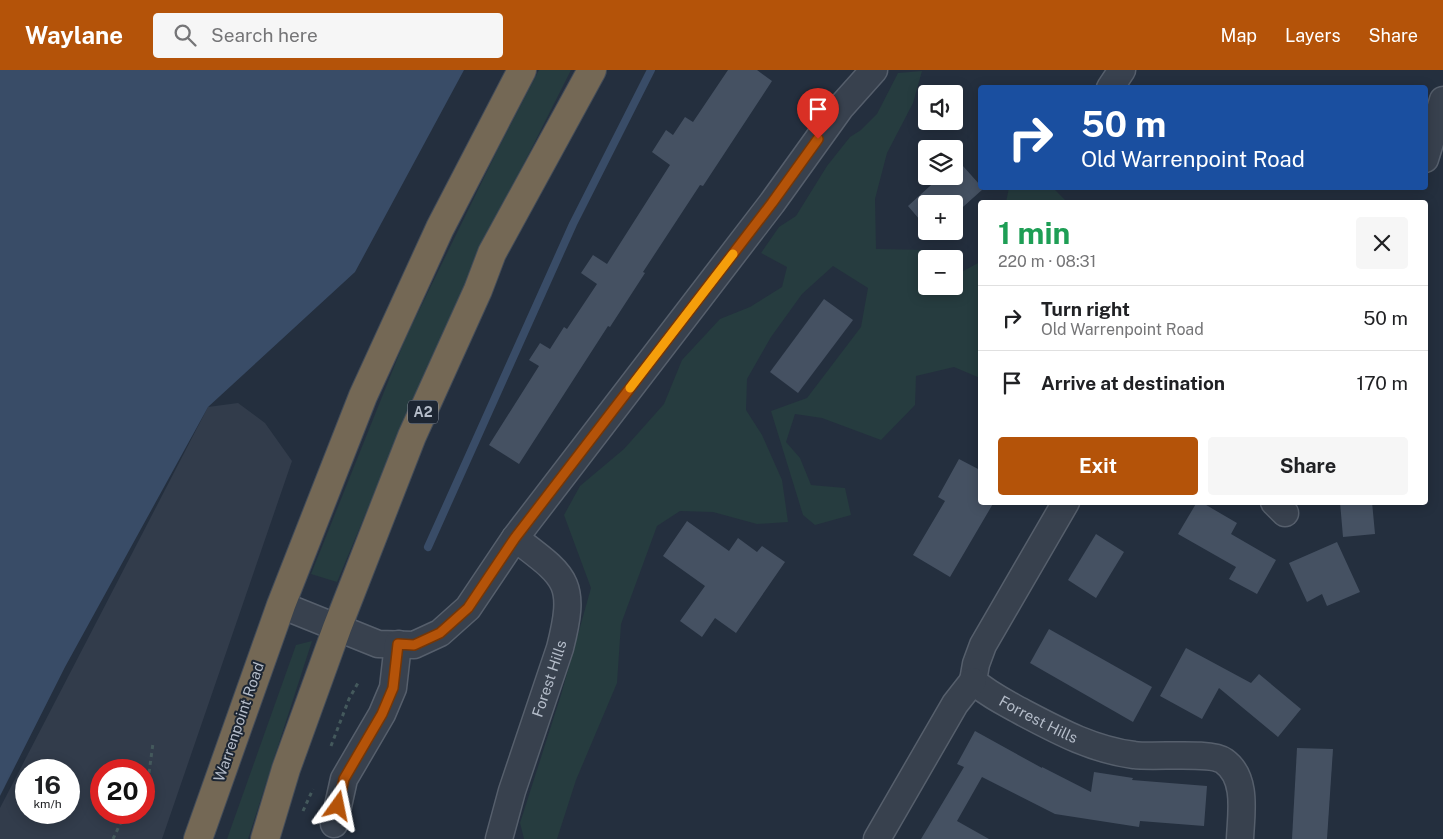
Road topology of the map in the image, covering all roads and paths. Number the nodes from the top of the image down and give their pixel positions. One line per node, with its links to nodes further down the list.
1 (522, 70): 10 (highway, Warrenpoint Road)
2 (592, 70): 11 (highway, A2)
3 (874, 70): 9 (street)
4 (1122, 70): 5 (street)
5 (1112, 85)
6 (1443, 100): 7 (street)
7 (1428, 149)
8 (1064, 505): 13 (street)
9 (515, 538): 12 (street); 21 (street, Forest Hills)
10 (280, 605): 11 (street); 19 (highway, Warrenpoint Road)
11 (337, 628): 12 (street); 20 (highway, A2)
12 (398, 644): 17 (street)
13 (973, 681): 22 (street); 23 (street, Forrest Hills)
14 (153, 743): 15 (path)
15 (151, 759)
16 (121, 824): 18 (path)
17 (334, 824)
18 (113, 839)
19 (198, 839)
20 (265, 839)
21 (499, 839)
22 (877, 839)
23 (1240, 839)

